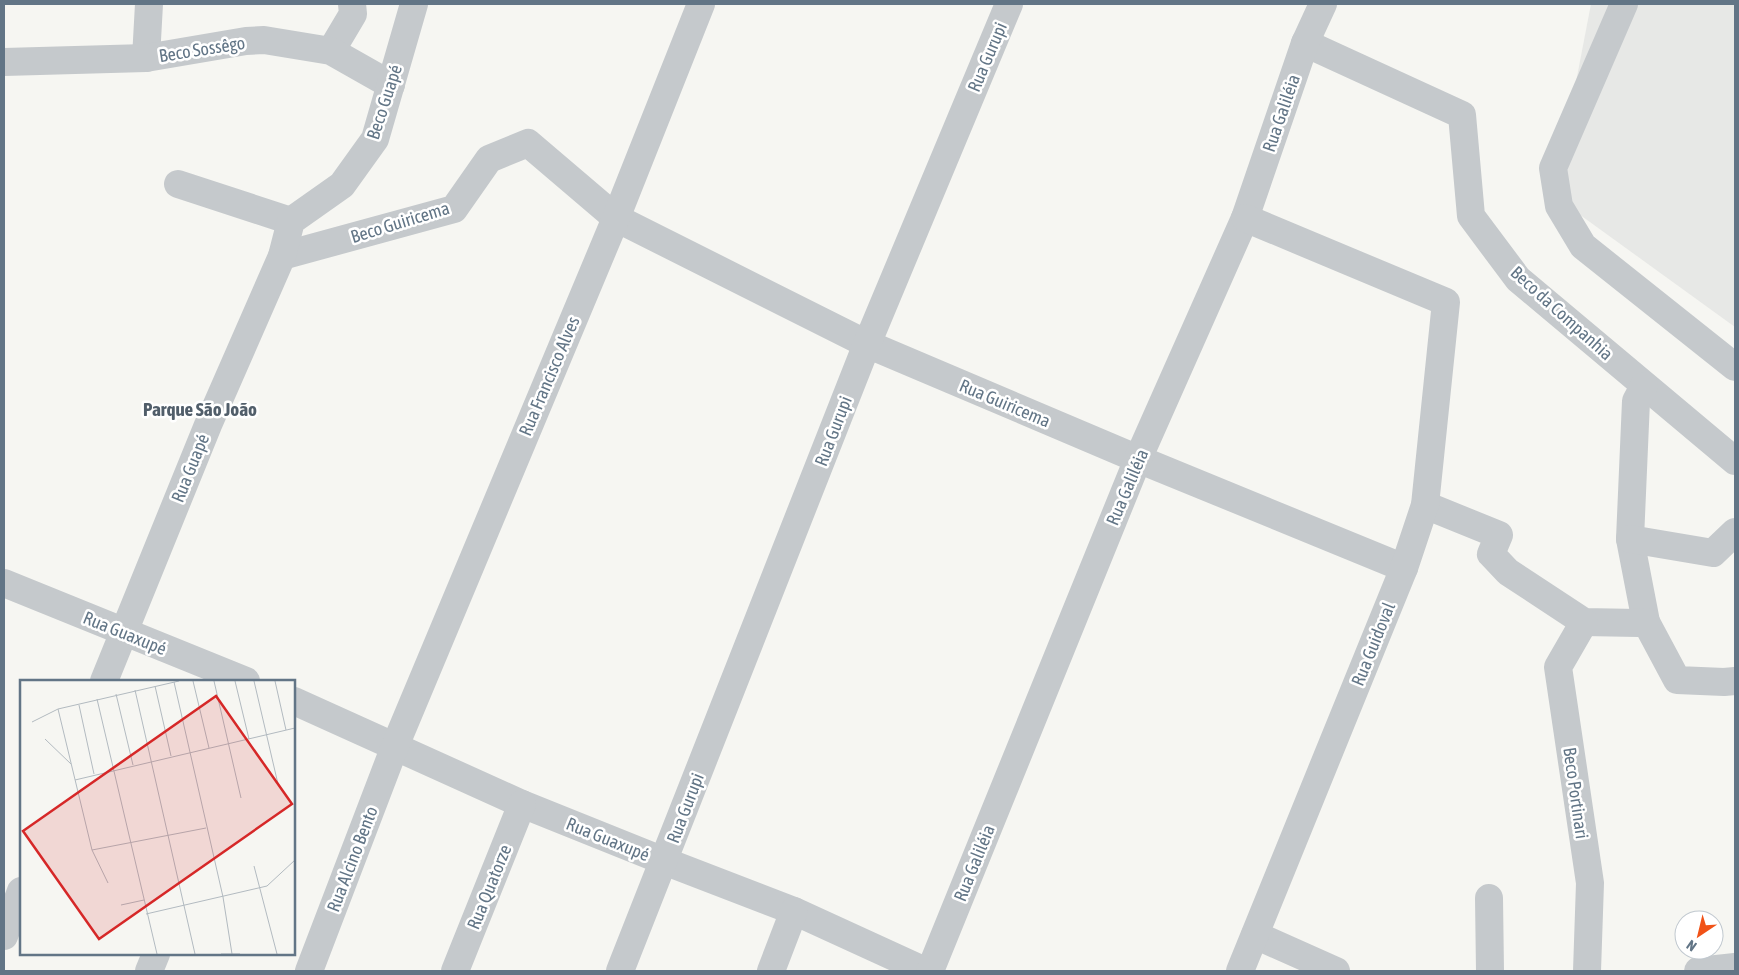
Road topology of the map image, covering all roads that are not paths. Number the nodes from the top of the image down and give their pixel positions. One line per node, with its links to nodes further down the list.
1 (150, 4): 10 (street)
2 (352, 4): 9 (street)
3 (414, 4): 12 (street, Beco Guapé)
4 (701, 4): 14 (street, Rua Francisco Alves)
5 (1009, 4): 18 (street, Rua Gurupi)
6 (1323, 4): 8 (street, Rua Galiléia)
7 (1624, 4): 19 (street)
8 (1305, 43): 15 (street, Rua Galiléia); 20 (street, Beco da Companhia)
9 (331, 51): 10 (street, Beco Sossêgo); 12 (street, Beco Sossêgo)
10 (146, 58): 11 (street, Beco Sossêgo)
11 (4, 62)
12 (391, 85): 16 (street, Beco Guapé)
13 (178, 184): 16 (street)
14 (616, 218): 17 (street, Beco Guiricema); 18 (street, Rua Guiricema); 35 (street, Rua Francisco Alves)
15 (1245, 218): 21 (street, Rua Galiléia); 23 (street, Rua Guidoval)
16 (291, 221): 17 (street)
17 (282, 256): 30 (street, Rua Guapé)
18 (868, 344): 21 (street, Rua Guiricema); 37 (street, Rua Gurupi)
19 (1735, 366)
20 (1644, 386): 22 (street, Beco da Companhia); 25 (street)
21 (1138, 459): 26 (street, Rua Guiricema); 51 (street, Rua Galiléia)
22 (1735, 461)
23 (1425, 505): 26 (street, Rua Guidoval); 28 (street)
24 (1735, 532): 25 (street)
25 (1630, 539): 29 (street)
26 (1404, 568): 41 (street, Rua Guidoval)
27 (4, 583): 30 (street, Rua Guaxupé)
28 (1584, 622): 29 (street); 55 (street, Beco Portinari)
29 (1646, 622): 33 (street)
30 (123, 633): 31 (street, Rua Guapé); 32 (street, Rua Guaxupé)
31 (104, 680)
32 (243, 680)
33 (1735, 681)
34 (295, 702): 35 (street, Rua Guaxupé)
35 (395, 746): 36 (street, Rua Guaxupé); 46 (street, Rua Alcino Bento)
36 (522, 804): 37 (street, Rua Guaxupé); 47 (street, Rua Quatorze)
37 (664, 861): 40 (street, Rua Guaxupé); 48 (street, Rua Gurupi)
38 (20, 894): 42 (street)
39 (1489, 898): 54 (street)
40 (794, 911): 49 (street); 50 (street, Rua Guaxupé)
41 (1255, 935): 52 (street, Rua Guidoval); 53 (street)
42 (4, 936)
43 (156, 955): 45 (street)
44 (1735, 967): 56 (street)
45 (149, 971)
46 (309, 971)
47 (455, 971)
48 (620, 971)
49 (770, 971)
50 (925, 971)
51 (930, 971)
52 (1240, 971)
53 (1336, 971)
54 (1490, 971)
55 (1587, 971)
56 (1698, 971)

